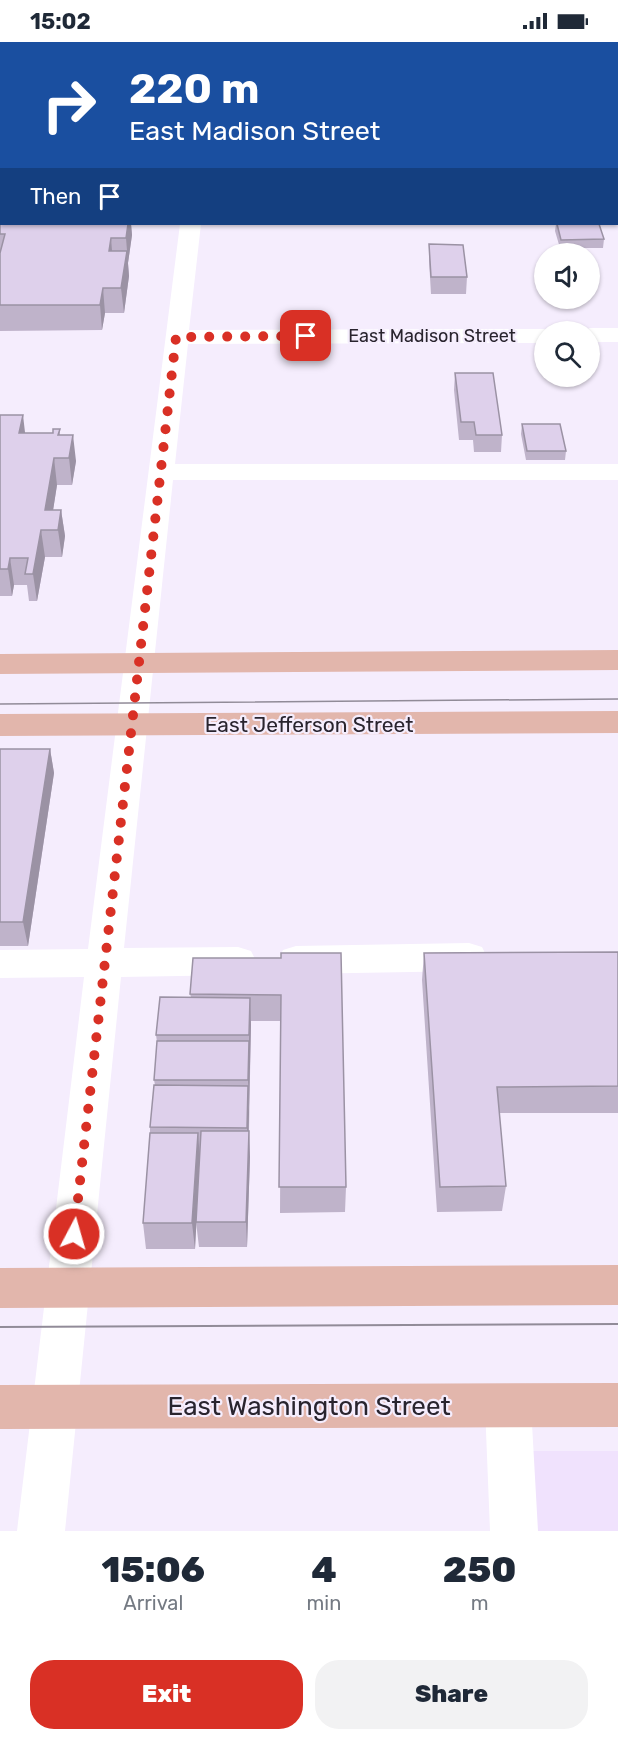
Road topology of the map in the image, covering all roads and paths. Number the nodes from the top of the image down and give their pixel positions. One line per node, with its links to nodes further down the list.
1 (190, 225): 5 (street)
2 (600, 335): 3 (street)
3 (618, 335)
4 (534, 336): 5 (street, East Madison Street)
5 (176, 337): 6 (street)
6 (160, 472): 7 (street); 9 (street)
7 (618, 472)
8 (618, 660): 9 (main road)
9 (138, 663): 10 (main road); 13 (street)
10 (0, 664)
11 (618, 722): 13 (main road, East Jefferson Street)
12 (0, 725): 13 (main road, East Jefferson Street)
13 (132, 725): 16 (street)
14 (500, 956): 16 (street)
15 (0, 963): 16 (street)
16 (105, 963): 19 (street)
17 (618, 1285): 19 (main road)
18 (0, 1288): 19 (main road)
19 (68, 1288): 20 (street)
20 (55, 1406): 21 (main road, East Washington Street); 23 (main road, East Washington Street); 24 (street)
21 (508, 1406): 22 (main road, East Washington Street); 25 (street)
22 (618, 1406)
23 (0, 1407)
24 (41, 1531)
25 (514, 1531)

